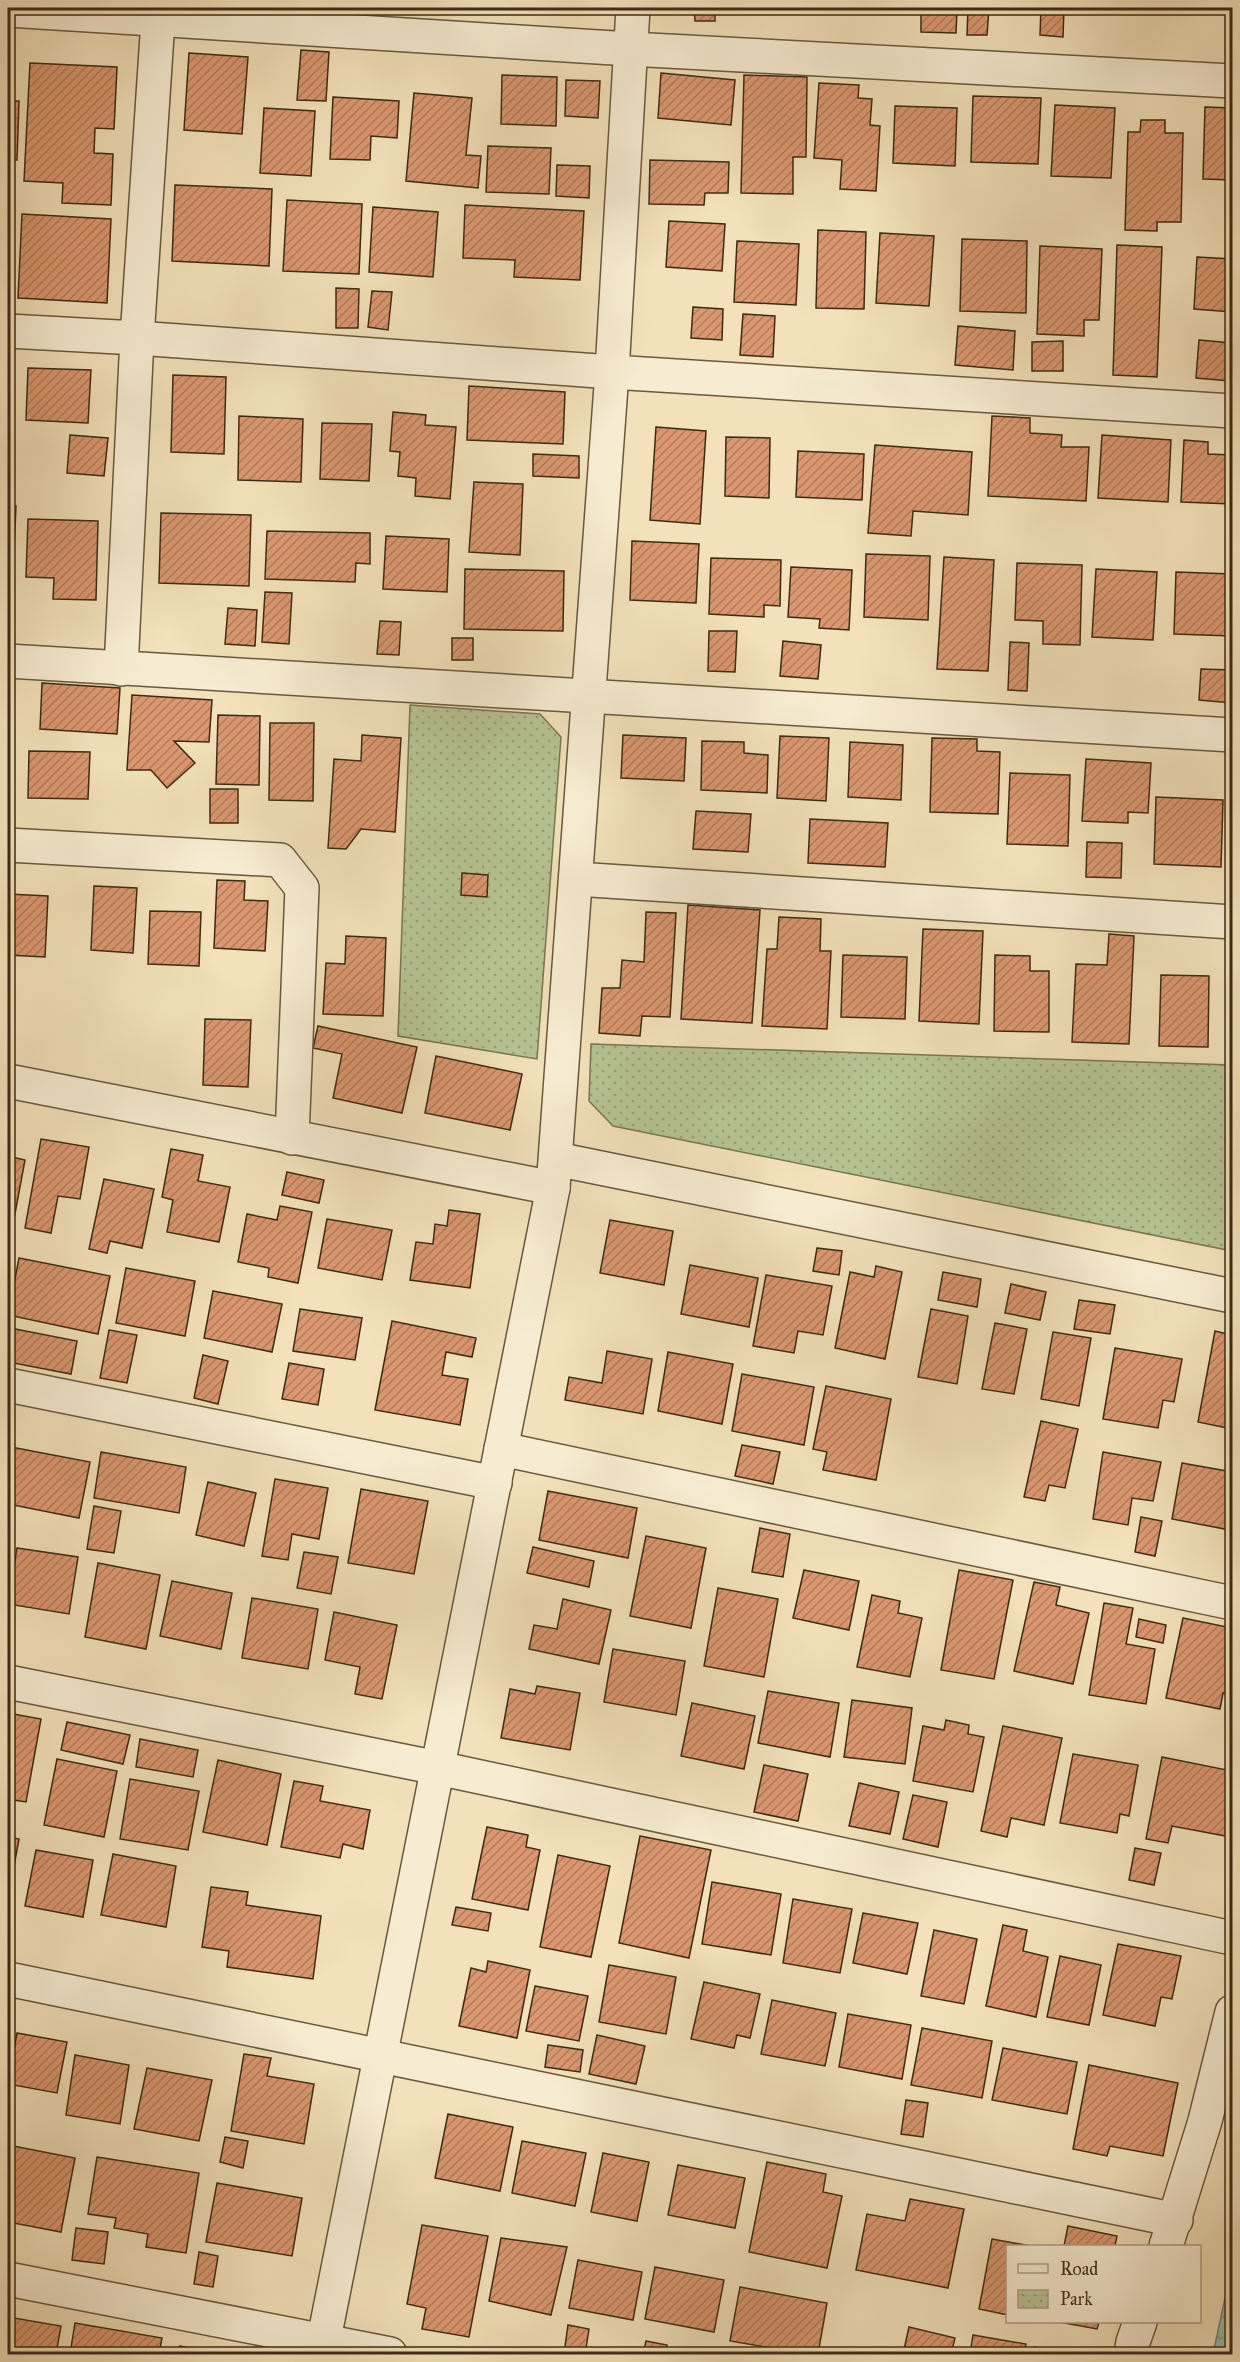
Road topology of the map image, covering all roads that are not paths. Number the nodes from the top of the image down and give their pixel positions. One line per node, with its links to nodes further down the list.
1 (633, 8): 4 (street)
2 (8, 10): 3 (street)
3 (158, 20): 4 (street); 7 (street)
4 (630, 49): 5 (street); 8 (street)
5 (1233, 81)
6 (8, 331): 7 (street)
7 (137, 338): 8 (street); 11 (street)
8 (612, 372): 9 (street); 12 (street)
9 (1233, 411)
10 (8, 662): 11 (street)
11 (122, 669): 12 (street)
12 (590, 695): 13 (street); 15 (street)
13 (1233, 735)
14 (8, 845): 18 (street)
15 (576, 879): 16 (street); 19 (street)
16 (1233, 922)
17 (8, 1082): 18 (street)
18 (292, 1138): 19 (street)
19 (554, 1173): 20 (street); 22 (street)
20 (1233, 1296)
21 (8, 1384): 23 (street)
22 (501, 1449): 23 (street); 24 (street)
23 (495, 1483): 26 (street)
24 (1233, 1603)
25 (8, 1682): 26 (street)
26 (438, 1768): 27 (street); 30 (street)
27 (1233, 1938)
28 (8, 1980): 30 (street)
29 (1233, 2013): 31 (street)
30 (380, 2055): 32 (street); 35 (street)
31 (1219, 2124): 32 (street)
32 (1171, 2233)
33 (8, 2278): 35 (street)
34 (1140, 2323): 37 (street)
35 (322, 2348): 36 (street)
36 (390, 2355)
37 (1131, 2355)

